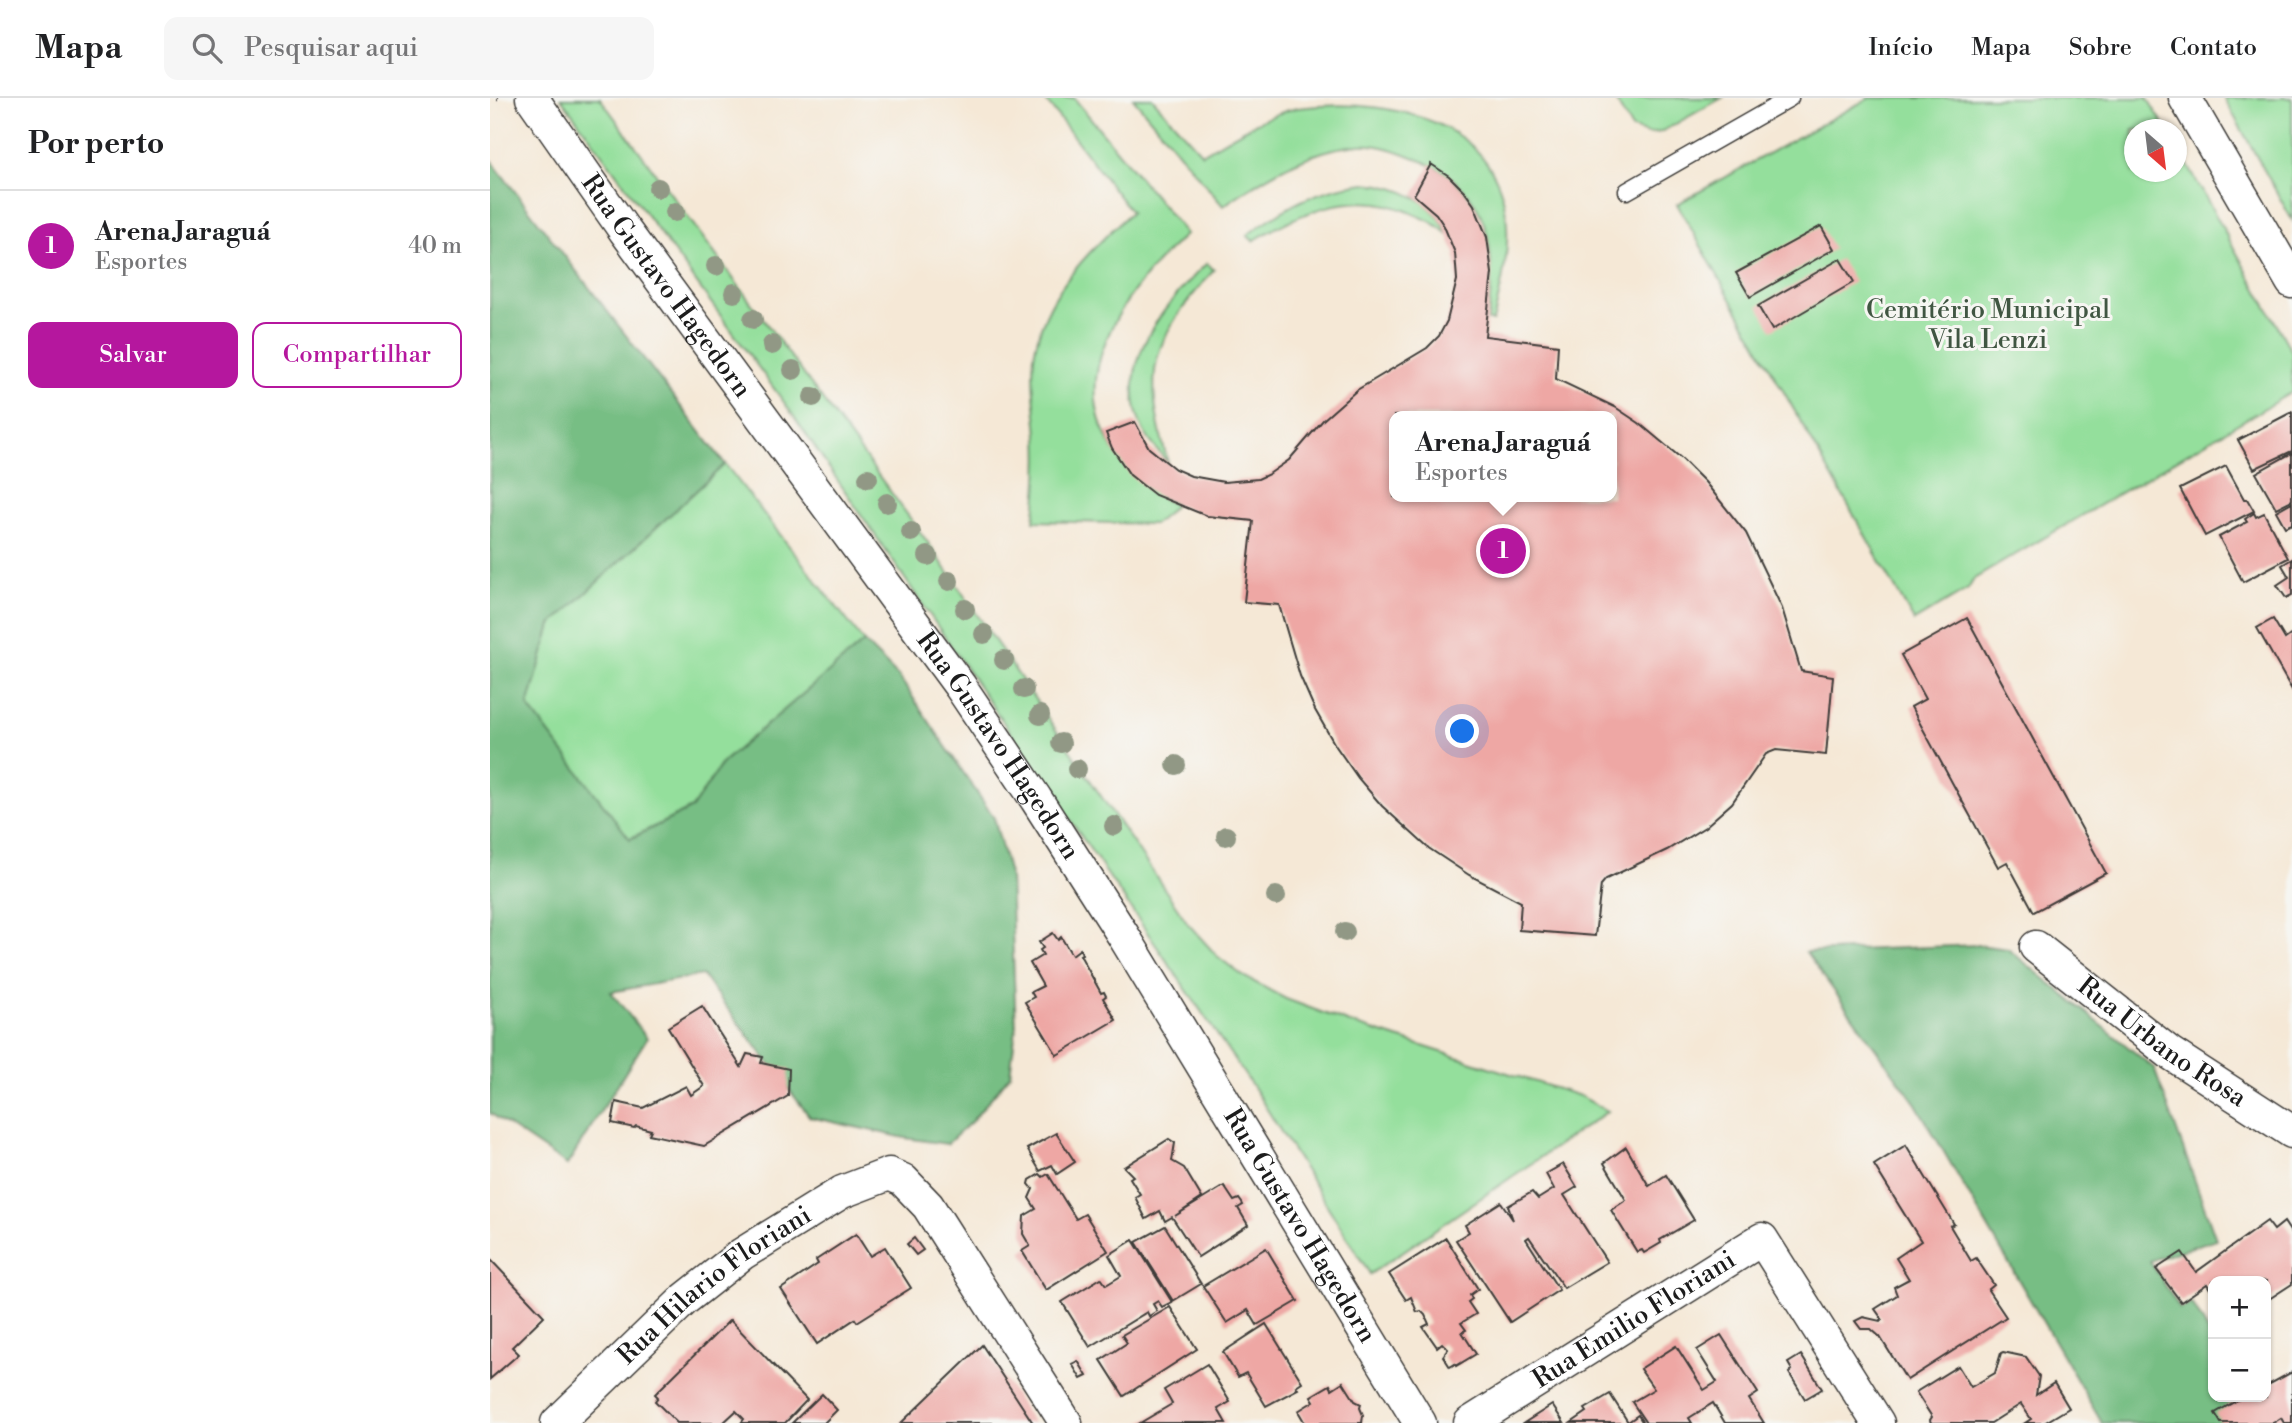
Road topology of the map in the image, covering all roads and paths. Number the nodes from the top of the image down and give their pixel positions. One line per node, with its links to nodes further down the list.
1 (532, 98): 10 (street, Rua Gustavo Hagedorn)
2 (1790, 98): 4 (lane)
3 (2185, 98): 5 (street)
4 (1627, 191)
5 (2292, 282)
6 (2036, 947): 7 (street, Rua Urbano Rosa)
7 (2292, 1132)
8 (557, 1423): 9 (street, Rua Hilario Floriani)
9 (1066, 1423)
10 (1420, 1423)
11 (1470, 1423): 12 (street, Rua Emilio Floriani)
12 (1878, 1423)

